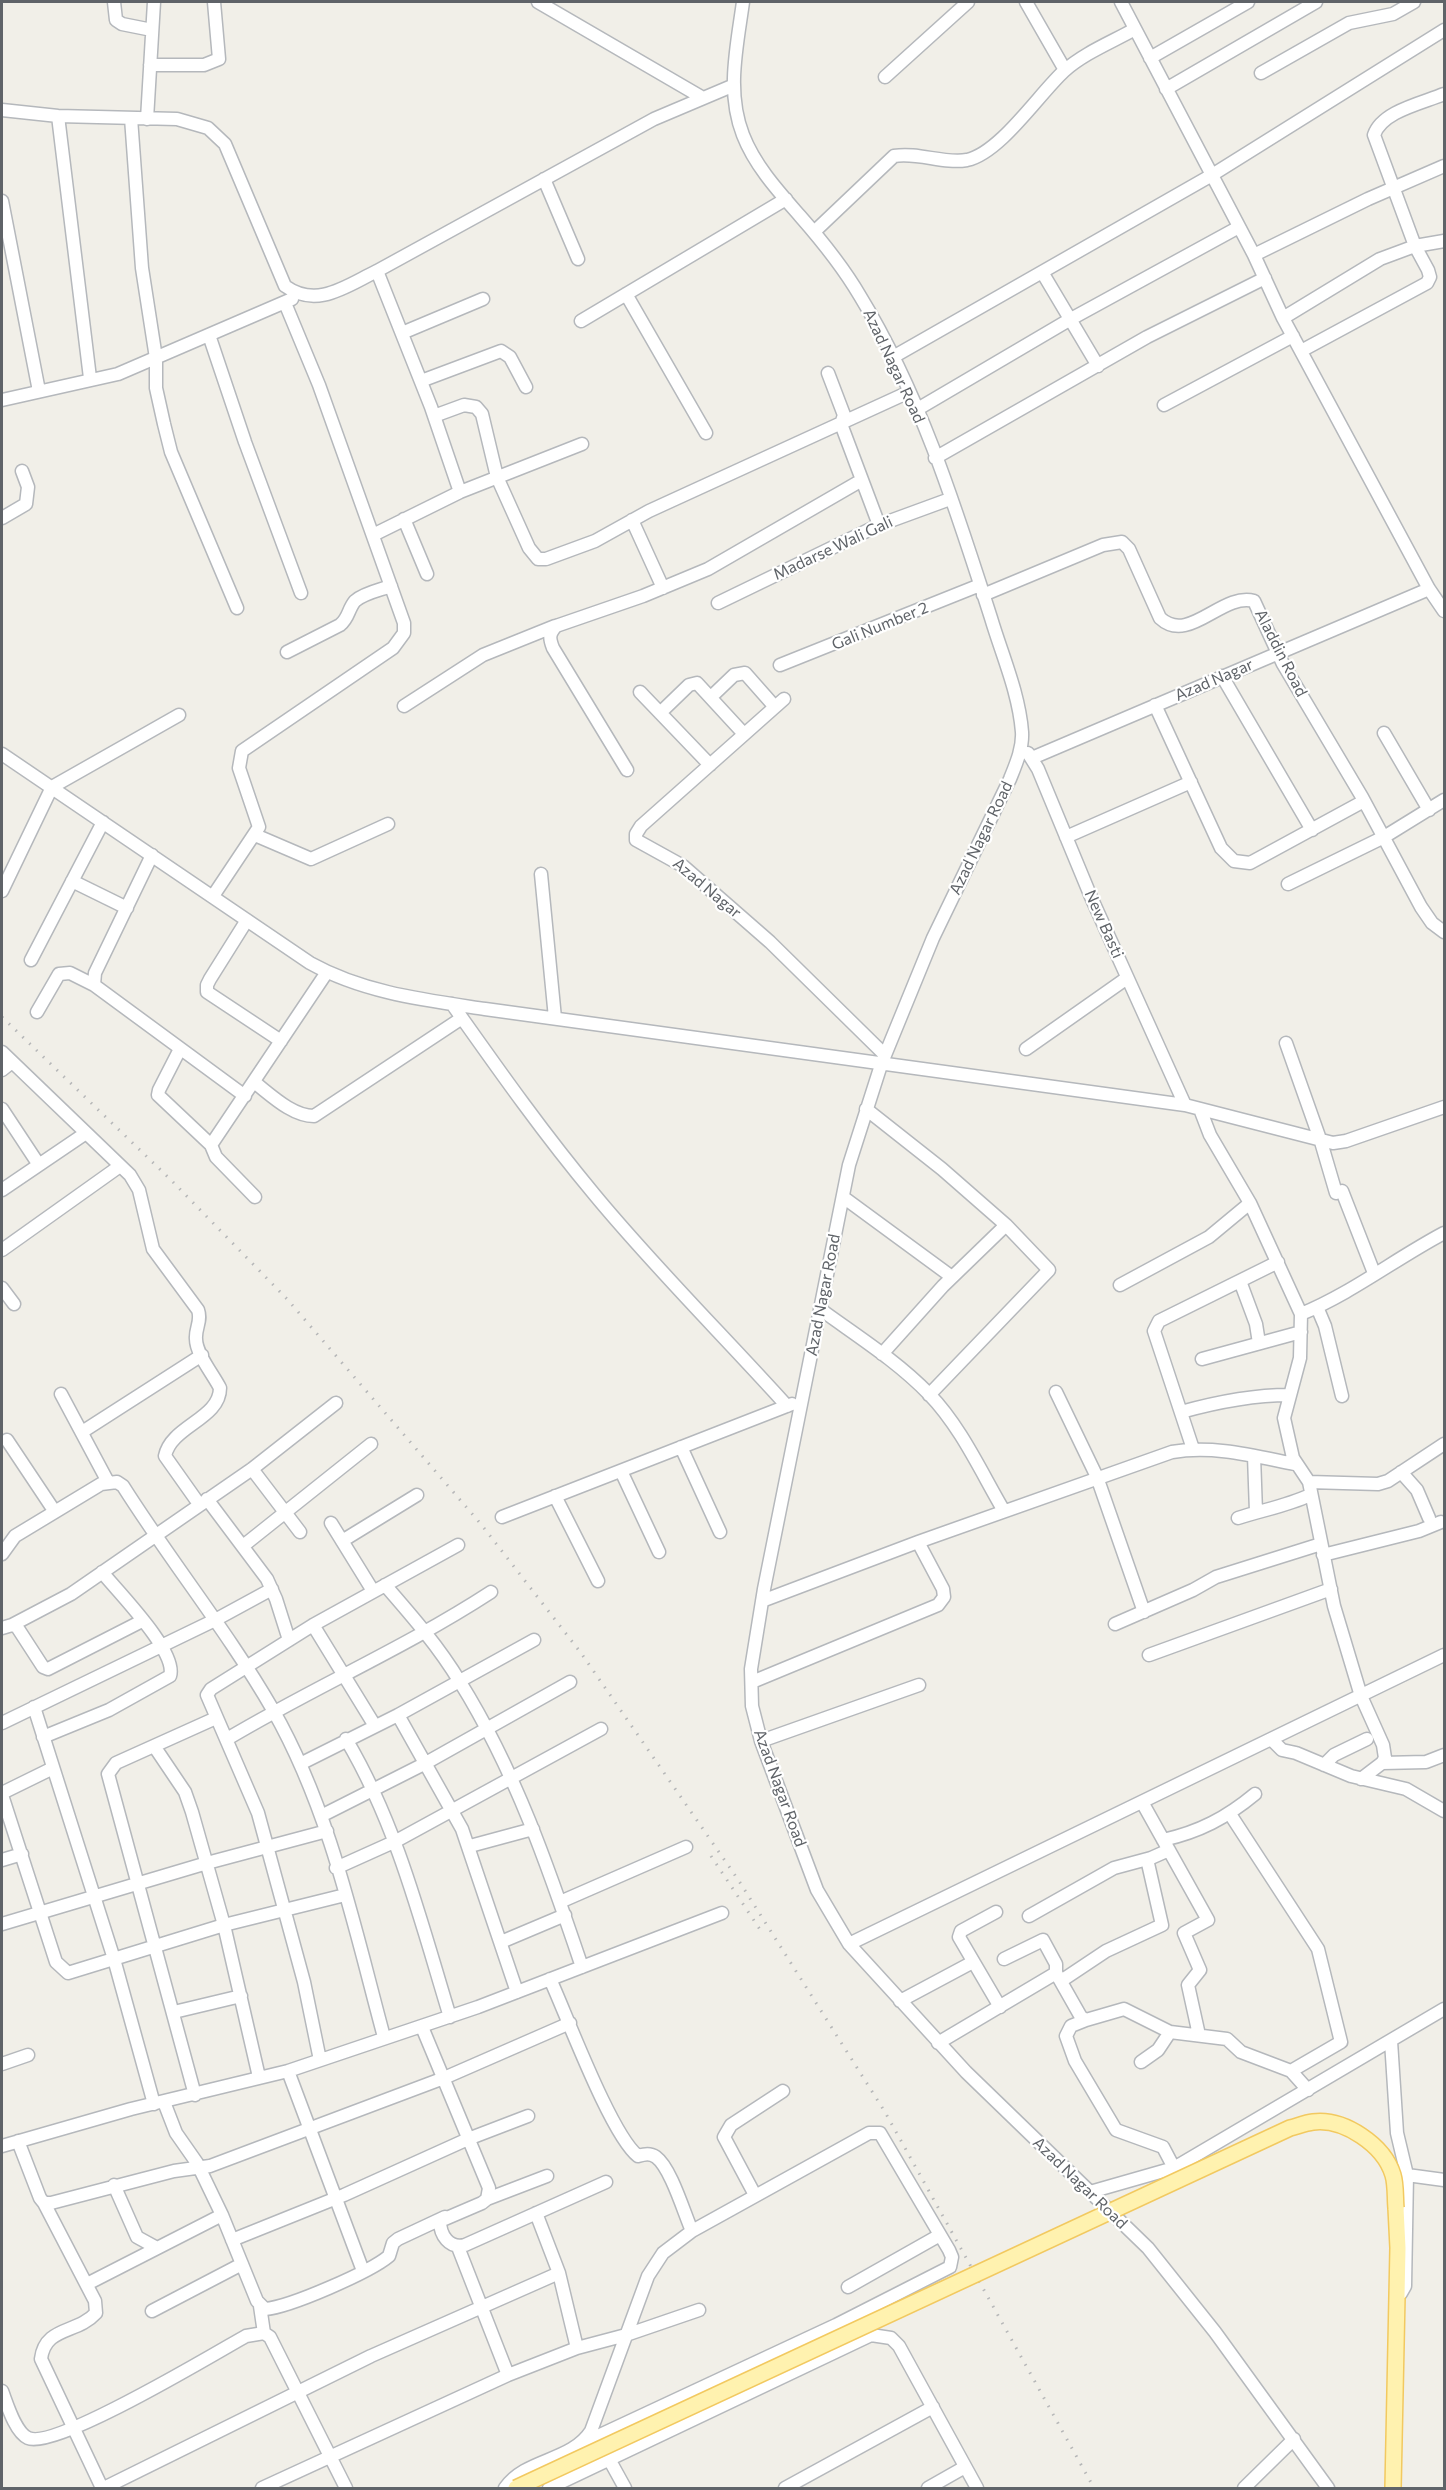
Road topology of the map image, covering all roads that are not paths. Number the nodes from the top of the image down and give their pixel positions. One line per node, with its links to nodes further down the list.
1 (154, 2): 13 (street)
2 (214, 2): 16 (street)
3 (538, 2): 23 (street)
4 (743, 2): 20 (street, Azad Nagar Road)
5 (968, 2): 19 (street)
6 (1026, 2): 17 (street)
7 (1121, 2): 12 (street)
8 (1248, 2): 15 (street)
9 (1316, 2): 21 (street)
10 (1414, 2): 18 (street)
11 (112, 5): 13 (street)
12 (1135, 29): 15 (street); 17 (street)
13 (152, 30): 16 (street)
14 (1444, 30): 29 (street)
15 (1150, 58): 21 (street)
16 (150, 64): 27 (street)
17 (1065, 70): 35 (street)
18 (1261, 73)
19 (885, 77)
20 (732, 86): 23 (street); 32 (street, Azad Nagar Road)
21 (1166, 89): 29 (street)
22 (1444, 94): 31 (street)
23 (703, 98): 30 (street)
24 (2, 110): 25 (street)
25 (58, 116): 26 (street); 59 (street)
26 (131, 118): 27 (street); 56 (street)
27 (147, 119): 45 (street)
28 (1444, 166): 31 (street)
29 (1212, 175): 34 (street); 42 (street)
30 (544, 179): 40 (street); 41 (street)
31 (1393, 188): 38 (street); 39 (street)
32 (786, 199): 35 (street, Azad Nagar Road); 44 (street)
33 (2, 201): 36 (street)
34 (1239, 227): 39 (street); 49 (street)
35 (814, 232): 55 (street, Azad Nagar Road)
36 (4, 237): 62 (street)
37 (1444, 241): 38 (street)
38 (1415, 246): 48 (street); 54 (street)
39 (1254, 255): 43 (street)
40 (578, 259)
41 (377, 272): 45 (street); 51 (street)
42 (1042, 272): 49 (street); 55 (street)
43 (1265, 278): 48 (street); 57 (street)
44 (626, 294): 50 (street); 69 (street)
45 (299, 296): 47 (street)
46 (483, 299): 51 (street)
47 (285, 303): 52 (street); 81 (street)
48 (1283, 318): 53 (street)
49 (1069, 320): 57 (street); 66 (street)
50 (581, 321)
51 (402, 333): 60 (street)
52 (209, 335): 56 (street); 87 (street)
53 (1293, 336): 54 (street); 65 (street)
54 (1301, 351): 85 (street)
55 (893, 357): 63 (street, Azad Nagar Road)
56 (156, 358): 59 (street); 89 (street)
57 (1098, 366): 71 (street)
58 (828, 373): 68 (street)
59 (90, 378): 62 (street)
60 (421, 381): 61 (street); 67 (street)
61 (526, 387)
62 (39, 391): 64 (street)
63 (909, 392): 66 (street, Azad Nagar Road); 68 (street)
64 (2, 400)
65 (1164, 405)
66 (916, 410): 71 (street, Azad Nagar Road)
67 (434, 416): 73 (street); 75 (street)
68 (842, 424): 74 (street); 79 (street)
69 (706, 433)
70 (582, 444): 73 (street)
71 (935, 458): 76 (street, Azad Nagar Road)
72 (22, 471): 77 (street)
73 (497, 477): 75 (street); 79 (street)
74 (862, 480): 80 (street); 84 (street)
75 (460, 492): 78 (street)
76 (950, 498): 80 (street, Madarse Wali Gali); 86 (street, Azad Nagar Road)
77 (2, 518)
78 (404, 519): 81 (street); 82 (street)
79 (632, 520): 84 (street)
80 (879, 525): 88 (street, Madarse Wali Gali)
81 (373, 534): 83 (street)
82 (427, 574)
83 (391, 586): 92 (street); 117 (street)
84 (663, 588): 91 (street)
85 (1429, 589): 90 (street); 93 (street, Azad Nagar)
86 (982, 590): 93 (street, Aladdin Road); 94 (street, Gali Number 2); 104 (street, Azad Nagar Road)
87 (301, 593)
88 (718, 603)
89 (237, 609)
90 (1444, 611)
91 (556, 626): 99 (street); 108 (street)
92 (287, 652)
93 (1278, 652): 95 (street, Azad Nagar); 111 (street, Aladdin Road)
94 (780, 665)
95 (1222, 676): 98 (street, Azad Nagar); 116 (street)
96 (640, 692): 100 (street)
97 (711, 697): 100 (street); 103 (street); 103 (street, Azad Nagar)
98 (1155, 705): 106 (street, Azad Nagar); 109 (street)
99 (404, 706)
100 (660, 713): 107 (street)
101 (179, 715): 110 (street)
102 (1384, 733): 113 (street)
103 (744, 734): 107 (street, Azad Nagar)
104 (1021, 744): 106 (street, New Basti); 144 (street, Azad Nagar Road)
105 (2, 754): 110 (street)
106 (1032, 758): 118 (street, New Basti)
107 (710, 765): 144 (street, Azad Nagar)
108 (627, 770)
109 (1191, 782): 116 (street); 118 (street)
110 (52, 787): 114 (street); 124 (street)
111 (1364, 801): 116 (street); 119 (street, Aladdin Road)
112 (1444, 801): 113 (street)
113 (1429, 810): 119 (street)
114 (103, 822): 120 (street); 122 (street)
115 (388, 824): 117 (street)
116 (1312, 830)
117 (255, 836): 125 (street)
118 (1066, 837): 133 (street, New Basti)
119 (1384, 837): 123 (street); 129 (street, Aladdin Road)
120 (152, 855): 125 (street); 126 (street)
121 (541, 874): 138 (street)
122 (72, 881): 126 (street); 131 (street)
123 (1288, 884)
124 (2, 891)
125 (213, 896): 128 (street)
126 (127, 908): 134 (street)
127 (1444, 916): 129 (street)
128 (247, 920): 132 (street); 139 (street)
129 (1432, 924): 130 (street, Aladdin Road)
130 (1444, 932)
131 (32, 960)
132 (327, 972): 135 (street); 139 (street)
133 (1127, 978): 142 (street); 148 (street, New Basti)
134 (94, 985): 136 (street); 141 (street)
135 (452, 1004): 137 (street); 138 (street)
136 (37, 1012)
137 (462, 1018): 146 (street); 187 (street)
138 (555, 1018): 144 (street)
139 (281, 1041): 146 (street)
140 (1286, 1043): 154 (street)
141 (180, 1049): 147 (street); 155 (street)
142 (1026, 1049)
143 (2, 1052): 145 (street)
144 (883, 1060): 148 (street); 150 (street, Azad Nagar Road)
145 (7, 1066): 153 (street)
146 (254, 1082): 147 (street)
147 (246, 1096): 155 (street)
148 (1185, 1105): 151 (street)
149 (1444, 1107): 154 (street)
150 (866, 1109): 160 (street, Azad Nagar Road); 162 (street)
151 (1200, 1109): 154 (street); 161 (street)
152 (2, 1110): 156 (street)
153 (86, 1132): 156 (street); 157 (street)
154 (1322, 1142): 166 (street)
155 (211, 1144): 159 (street)
156 (39, 1165): 158 (street)
157 (120, 1166): 164 (street); 178 (street)
158 (2, 1190)
159 (255, 1197)
160 (843, 1197): 167 (street); 173 (street, Azad Nagar Road)
161 (1250, 1203): 165 (street); 169 (street)
162 (1006, 1225): 167 (street); 182 (street)
163 (1444, 1233): 166 (street)
164 (2, 1250)
165 (1278, 1262): 168 (street); 174 (street)
166 (1374, 1273): 172 (street)
167 (952, 1277): 177 (street)
168 (1240, 1281): 176 (street); 188 (street)
169 (1120, 1285)
170 (2, 1288): 171 (street)
171 (14, 1304)
172 (1317, 1307): 174 (street); 184 (street)
173 (820, 1309): 177 (street); 185 (street, Azad Nagar Road)
174 (1301, 1314): 175 (street)
175 (1301, 1332): 176 (street); 183 (street)
176 (1259, 1343): 179 (street)
177 (882, 1354): 182 (street)
178 (202, 1355): 189 (street); 206 (street)
179 (1202, 1359)
180 (1056, 1392): 200 (street)
181 (61, 1394): 189 (street)
182 (929, 1395): 207 (street)
183 (1289, 1395): 188 (street); 196 (street)
184 (1342, 1396)
185 (802, 1400): 187 (street); 231 (street, Azad Nagar Road)
186 (336, 1403): 197 (street)
187 (787, 1406): 193 (street)
188 (1181, 1412): 194 (street)
189 (82, 1432): 201 (street)
190 (7, 1440): 208 (street)
191 (371, 1444): 209 (street)
192 (1444, 1444): 199 (street)
193 (681, 1448): 198 (street); 215 (street)
194 (1193, 1449): 195 (street); 200 (street)
195 (1254, 1456): 196 (street); 210 (street)
196 (1295, 1464): 202 (street)
197 (252, 1468): 206 (street); 209 (street)
198 (621, 1471): 205 (street); 222 (street)
199 (1401, 1472): 202 (street); 221 (street)
200 (1097, 1477): 207 (street); 232 (street)
201 (108, 1482): 208 (street); 216 (street)
202 (1309, 1482): 204 (street)
203 (417, 1495): 217 (street)
204 (1310, 1495): 210 (street); 221 (street)
205 (555, 1496): 211 (street); 225 (street)
206 (203, 1502): 216 (street); 220 (street)
207 (1004, 1511): 218 (street)
208 (55, 1512): 223 (street)
209 (285, 1512): 214 (street); 220 (street)
210 (1256, 1512): 212 (street)
211 (502, 1517)
212 (1238, 1518)
213 (331, 1523): 217 (street)
214 (300, 1532)
215 (720, 1532)
216 (154, 1535): 224 (street); 233 (street)
217 (342, 1541): 229 (street)
218 (918, 1542): 231 (street); 248 (street)
219 (458, 1545): 226 (street)
220 (243, 1546): 227 (street)
221 (1322, 1549): 228 (street); 232 (street)
222 (659, 1552)
223 (2, 1554)
224 (102, 1572): 234 (street); 237 (street)
225 (598, 1581)
226 (385, 1585): 229 (street); 238 (street)
227 (272, 1589): 233 (street); 239 (street)
228 (1331, 1589): 242 (street); 250 (street)
229 (373, 1592): 236 (street)
230 (491, 1593): 238 (street)
231 (762, 1601): 248 (street, Azad Nagar Road)
232 (1144, 1612): 235 (street)
233 (215, 1620): 241 (street); 244 (street)
234 (142, 1621): 237 (street); 241 (street)
235 (1115, 1624)
236 (313, 1625): 239 (street); 245 (street)
237 (7, 1626)
238 (426, 1634): 245 (street); 246 (street)
239 (289, 1640): 244 (street)
240 (534, 1640): 246 (street)
241 (162, 1645): 251 (street); 259 (street)
242 (1149, 1655)
243 (1444, 1655): 250 (street)
244 (247, 1666): 252 (street); 254 (street)
245 (346, 1676): 252 (street); 256 (street)
246 (459, 1681): 253 (street); 257 (street)
247 (570, 1682): 257 (street)
248 (752, 1682): 264 (street, Azad Nagar Road)
249 (919, 1685): 264 (street)
250 (1361, 1696): 262 (street); 267 (street)
251 (34, 1707): 255 (street); 259 (street)
252 (274, 1712): 260 (street); 268 (street)
253 (398, 1715): 256 (street); 269 (street)
254 (216, 1718): 260 (street); 265 (street)
255 (2, 1723)
256 (375, 1726): 261 (street)
257 (487, 1728): 269 (street); 272 (street)
258 (601, 1729): 272 (street)
259 (43, 1737): 271 (street)
260 (227, 1739): 288 (street)
261 (346, 1739): 268 (street); 274 (street)
262 (1271, 1739): 270 (street); 277 (street)
263 (1367, 1739): 270 (street)
264 (761, 1741): 307 (street, Azad Nagar Road)
265 (154, 1746): 292 (street); 294 (street)
266 (1444, 1755): 267 (street)
267 (1382, 1763): 273 (street)
268 (300, 1764): 281 (street)
269 (424, 1764): 274 (street); 278 (street)
270 (1324, 1765): 273 (street)
271 (53, 1768): 275 (street); 296 (street)
272 (511, 1778): 278 (street); 282 (street)
273 (1361, 1779): 279 (street)
274 (372, 1791): 281 (street); 284 (street)
275 (2, 1794): 289 (street)
276 (1255, 1794): 280 (street)
277 (1142, 1802): 285 (street); 307 (street)
278 (453, 1809): 284 (street); 286 (street)
279 (1444, 1811)
280 (1230, 1815): 285 (street); 335 (street)
281 (321, 1816): 283 (street)
282 (533, 1829): 286 (street); 297 (street)
283 (327, 1831): 288 (street); 293 (street)
284 (396, 1841): 293 (street); 321 (street)
285 (1166, 1845): 290 (street); 326 (street)
286 (470, 1846): 306 (street)
287 (686, 1847): 297 (street)
288 (269, 1848): 292 (street); 298 (street)
289 (22, 1854): 291 (street); 300 (street)
290 (1147, 1859): 303 (street); 313 (street)
291 (2, 1860)
292 (207, 1863): 294 (street); 305 (street)
293 (336, 1868): 295 (street)
294 (139, 1883): 296 (street); 308 (street)
295 (345, 1895): 298 (street); 327 (street)
296 (93, 1897): 300 (street); 309 (street)
297 (560, 1902): 302 (street)
298 (286, 1911): 305 (street); 331 (street)
299 (996, 1912): 311 (street)
300 (39, 1913): 304 (street); 309 (street)
301 (722, 1913): 312 (street)
302 (565, 1916): 306 (street); 312 (street)
303 (1029, 1916)
304 (2, 1924)
305 (224, 1925): 308 (street); 316 (street)
306 (501, 1942): 315 (street)
307 (849, 1944): 317 (street, Azad Nagar Road)
308 (156, 1946): 309 (street); 320 (street)
309 (114, 1959): 341 (street)
310 (1004, 1959): 313 (street)
311 (972, 1962): 317 (street); 318 (street)
312 (582, 1967): 314 (street)
313 (1058, 1977): 318 (street); 322 (street)
314 (550, 1979): 315 (street); 323 (street)
315 (518, 1992): 321 (street)
316 (241, 1996): 320 (street); 336 (street)
317 (900, 2001): 329 (street, Azad Nagar Road)
318 (1000, 2007): 329 (street)
319 (1444, 2009): 328 (street)
320 (174, 2012): 340 (street)
321 (450, 2017): 324 (street)
322 (1086, 2020): 325 (street); 347 (street)
323 (570, 2023): 337 (street); 362 (street)
324 (422, 2027): 327 (street); 337 (street)
325 (1170, 2032): 326 (street); 332 (street)
326 (1199, 2035): 335 (street)
327 (384, 2037): 331 (street)
328 (1391, 2041): 338 (street); 349 (street)
329 (938, 2043): 354 (street, Azad Nagar Road)
330 (28, 2055): 333 (street)
331 (320, 2060): 334 (street)
332 (1141, 2062)
333 (2, 2064)
334 (288, 2071): 336 (street); 343 (street)
335 (1291, 2071): 338 (street)
336 (260, 2077): 340 (street)
337 (444, 2078): 343 (street); 344 (street)
338 (1308, 2090): 347 (street)
339 (783, 2091): 355 (street)
340 (195, 2096): 341 (street)
341 (159, 2103): 345 (street); 348 (street)
342 (528, 2116): 344 (street)
343 (311, 2128): 348 (street); 356 (street)
344 (468, 2139): 356 (street); 357 (street)
345 (18, 2141): 346 (street); 358 (street)
346 (2, 2146)
347 (1174, 2168): 354 (street)
348 (200, 2169): 353 (street); 360 (street)
349 (1407, 2175): 351 (street); 372 (street)
350 (547, 2176): 357 (street)
351 (1444, 2180)
352 (606, 2182): 359 (street)
353 (114, 2185): 358 (street); 366 (street)
354 (1090, 2192): 385 (street, Azad Nagar Road)
355 (755, 2195): 362 (street); 363 (street)
356 (337, 2198): 364 (street); 368 (street)
357 (487, 2199): 361 (street)
358 (44, 2203): 370 (street)
359 (536, 2213): 365 (street); 369 (street)
360 (222, 2215): 364 (street); 366 (street)
361 (445, 2217): 365 (street); 368 (street)
362 (692, 2231): 378 (street)
363 (940, 2235): 371 (street); 386 (street)
364 (232, 2240): 367 (street)
365 (458, 2247): 374 (street)
366 (157, 2248): 370 (street)
367 (242, 2264): 373 (street); 376 (street)
368 (363, 2271): 373 (street)
369 (559, 2273): 374 (street); 379 (street)
370 (87, 2284): 384 (street)
371 (848, 2287)
372 (1397, 2293): 394 (main road, bridge); 402 (main road)
373 (260, 2306): 377 (street)
374 (483, 2306): 380 (street); 382 (street)
375 (699, 2310): 378 (street)
376 (152, 2311)
377 (264, 2333): 382 (street); 384 (street)
378 (626, 2335): 379 (street); 386 (street)
379 (577, 2348): 380 (street)
380 (508, 2375): 387 (street)
381 (2, 2391): 384 (street)
382 (298, 2394): 387 (street); 390 (street)
383 (933, 2407): 388 (street); 389 (street); 397 (street)
384 (74, 2429): 390 (street)
385 (1294, 2439): 400 (street); 401 (street, Azad Nagar Road)
386 (584, 2443): 393 (street)
387 (330, 2456): 391 (street); 392 (street)
388 (609, 2459): 395 (street); 396 (street)
389 (965, 2467): 398 (street); 399 (street)
390 (103, 2488)
391 (262, 2488)
392 (345, 2488)
393 (506, 2488)
394 (516, 2488)
395 (549, 2488)
396 (625, 2488)
397 (785, 2488)
398 (928, 2488)
399 (977, 2488)
400 (1244, 2488)
401 (1328, 2488)
402 (1393, 2488)

